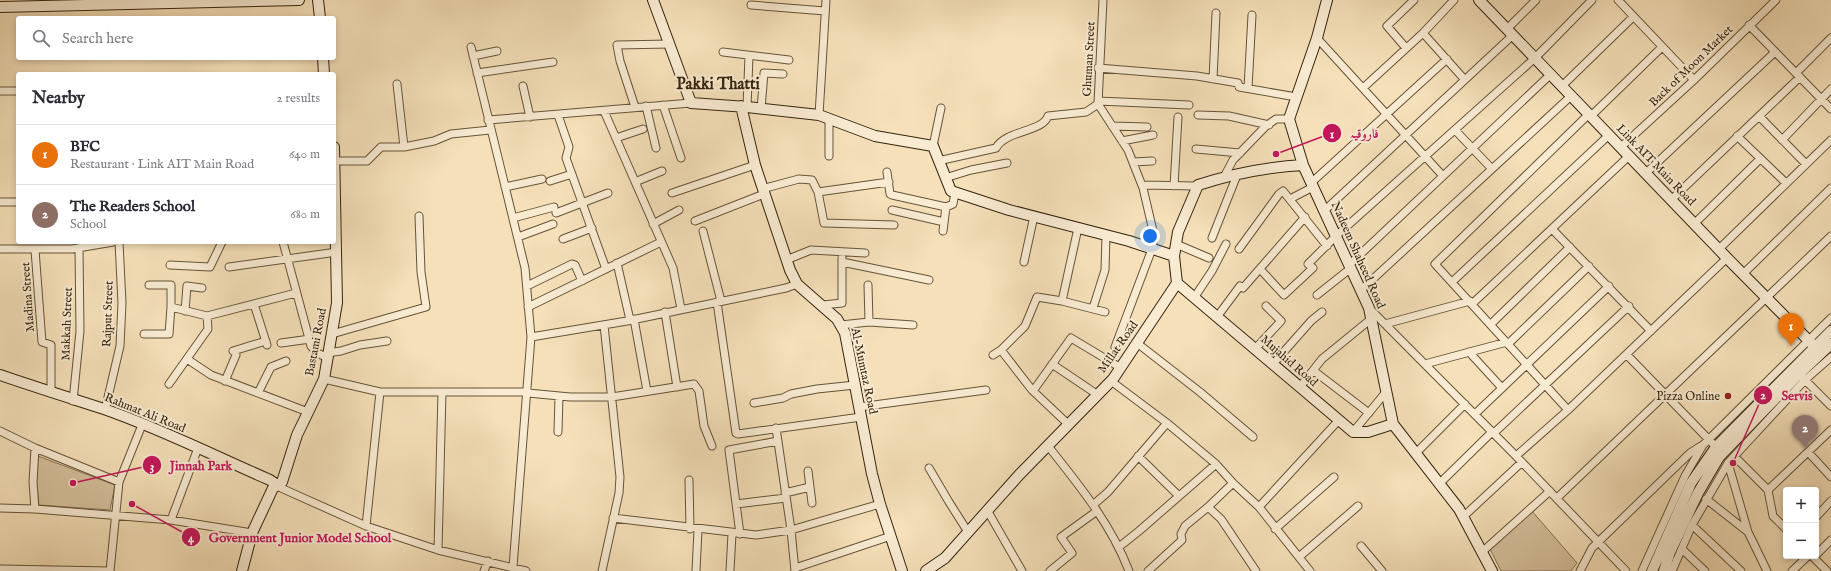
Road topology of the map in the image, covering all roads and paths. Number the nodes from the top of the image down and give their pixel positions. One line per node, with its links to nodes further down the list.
1 (299, 0): 15 (street)
2 (318, 0): 19 (street)
3 (653, 0): 26 (street)
4 (826, 0): 16 (street)
5 (1103, 0): 40 (street, Ghuman Street)
6 (1327, 0): 24 (street)
7 (1414, 0): 29 (street)
8 (1454, 0): 23 (street)
9 (1480, 0): 22 (street, Link AIT Main Road)
10 (1536, 0): 22 (street)
11 (1592, 0): 36 (street)
12 (1618, 0): 20 (street)
13 (1776, 0): 21 (street, Back of Moon Market)
14 (750, 5): 16 (street)
15 (0, 7)
16 (825, 11): 73 (street)
17 (1216, 13): 46 (street)
18 (1252, 15): 52 (street)
19 (320, 16)
20 (1633, 17): 27 (street); 51 (street)
21 (1749, 25): 32 (street); 48 (street, Back of Moon Market)
22 (1510, 32): 36 (street, Link AIT Main Road); 47 (street)
23 (1422, 33): 29 (street); 35 (street)
24 (1317, 38): 53 (street); 58 (street)
25 (1831, 38): 45 (street)
26 (670, 44): 60 (street); 66 (street)
27 (1662, 46): 48 (street); 75 (street)
28 (471, 47): 33 (street)
29 (1406, 48): 53 (street)
30 (497, 51): 33 (street)
31 (723, 52): 34 (street)
32 (1775, 52): 45 (street); 119 (street)
33 (473, 56): 42 (street)
34 (749, 56): 38 (street); 65 (street)
35 (1447, 58): 47 (street); 71 (street)
36 (1535, 58): 44 (street, Link AIT Main Road); 87 (street)
37 (323, 60): 41 (street)
38 (789, 60)
39 (553, 62): 42 (street)
40 (1098, 68): 46 (street); 61 (street, Ghuman Street)
41 (324, 72)
42 (477, 73): 81 (street)
43 (783, 74): 68 (street)
44 (1551, 74): 51 (street, Link AIT Main Road); 100 (street)
45 (1798, 75): 59 (street); 76 (street)
46 (1213, 79): 52 (street)
47 (1464, 80): 89 (street)
48 (1694, 80): 98 (street, Back of Moon Market)
49 (397, 84): 96 (street)
50 (523, 86): 77 (street)
51 (1562, 86): 57 (street, Link AIT Main Road)
52 (1248, 88): 58 (street)
53 (1363, 88): 71 (street)
54 (1831, 89): 59 (street)
55 (0, 91): 56 (street)
56 (16, 91)
57 (1571, 96): 75 (street, Link AIT Main Road); 116 (street)
58 (1296, 97): 80 (street)
59 (1821, 99): 67 (street); 93 (street)
60 (691, 103): 62 (street); 65 (street)
61 (1098, 103): 63 (street); 83 (street, Ghuman Street); 109 (street)
62 (663, 105): 64 (street); 106 (street)
63 (1189, 105)
64 (646, 106): 66 (street); 99 (street)
65 (744, 106): 68 (street); 113 (street, Al-Mumtaz Road)
66 (635, 107): 70 (street)
67 (1830, 107)
68 (761, 108): 73 (street)
69 (941, 108): 97 (street)
70 (604, 111): 72 (street); 92 (street)
71 (1386, 114): 89 (street); 131 (street)
72 (558, 115): 77 (street); 120 (street)
73 (819, 115): 79 (street)
74 (1198, 115): 82 (street)
75 (1590, 115): 90 (street, Link AIT Main Road); 207 (street)
76 (1759, 116): 91 (street); 93 (street)
77 (530, 117): 81 (street)
78 (1178, 117): 132 (street)
79 (829, 119): 97 (street); 103 (street)
80 (1289, 119): 82 (street); 114 (street, Nadeem Shaheed Road)
81 (488, 120): 86 (street)
82 (1269, 124): 102 (street)
83 (1112, 126): 84 (street); 95 (street, Ghuman Street)
84 (1147, 127)
85 (643, 129): 92 (street)
86 (490, 130): 96 (street); 134 (street)
87 (1454, 130): 100 (street); 105 (street)
88 (1153, 135): 95 (street)
89 (1405, 135): 105 (street); 149 (street)
90 (1609, 135): 98 (street, Link AIT Main Road); 207 (street)
91 (1737, 136): 107 (street); 142 (street)
92 (616, 138): 127 (street)
93 (1782, 140): 112 (street)
94 (1831, 140): 112 (street)
95 (1122, 141): 110 (street, Ghuman Street)
96 (404, 146): 115 (street)
97 (933, 146): 109 (street)
98 (1621, 147): 104 (street, Link AIT Main Road)
99 (656, 148)
100 (1472, 148): 116 (street); 122 (street)
101 (1196, 149): 102 (street)
102 (1240, 153): 123 (street)
103 (829, 156)
104 (1629, 156): 119 (street, Link AIT Main Road); 163 (street)
105 (1425, 157): 122 (street); 167 (street)
106 (681, 158)
107 (1760, 159): 129 (street); 156 (street)
108 (1152, 161): 110 (street)
109 (938, 162): 124 (street)
110 (1133, 162): 130 (street, Ghuman Street)
111 (1007, 163): 124 (street)
112 (1806, 164): 129 (street)
113 (755, 165): 136 (street, Al-Mumtaz Road); 139 (street)
114 (1303, 165): 121 (street); 131 (street, Nadeem Shaheed Road)
115 (336, 168)
116 (1492, 169): 215 (street)
117 (662, 171): 127 (street)
118 (887, 172): 128 (street)
119 (1646, 173): 142 (street, Link AIT Main Road)
120 (572, 174): 126 (street); 145 (street)
121 (1237, 174): 123 (street); 170 (street)
122 (1443, 176): 199 (street)
123 (1224, 177): 133 (street)
124 (945, 178): 140 (street)
125 (542, 179): 134 (street)
126 (550, 181)
127 (635, 182): 158 (street)
128 (889, 182): 137 (street); 146 (street)
129 (1786, 183): 185 (street)
130 (1142, 185): 132 (street); 183 (street, Ghuman Street)
131 (1312, 185): 141 (street); 149 (street, Nadeem Shaheed Road)
132 (1174, 186): 133 (street)
133 (1197, 186): 177 (street)
134 (505, 187): 153 (street)
135 (1831, 188): 204 (street)
136 (763, 192): 137 (street); 154 (street); 194 (street, Al-Mumtaz Road)
137 (818, 192): 159 (street)
138 (608, 193): 145 (street)
139 (672, 193)
140 (955, 193): 146 (street); 151 (street)
141 (1290, 199): 152 (street); 184 (street)
142 (1672, 199): 156 (street, Link AIT Main Road)
143 (0, 202): 144 (street)
144 (16, 202)
145 (583, 203): 153 (street); 161 (street)
146 (946, 207): 155 (street)
147 (678, 210): 158 (street)
148 (892, 210): 155 (street)
149 (1324, 211): 167 (street, Nadeem Shaheed Road)
150 (419, 216): 250 (street)
151 (1034, 216): 162 (street); 196 (street)
152 (1305, 217): 179 (street); 203 (street)
153 (513, 218): 169 (street)
154 (695, 221)
155 (944, 222): 164 (street)
156 (1694, 223): 185 (street, Link AIT Main Road)
157 (553, 224): 169 (street)
158 (653, 224): 172 (street)
159 (894, 225)
160 (336, 226): 188 (street, Bastami Road)
161 (592, 228): 171 (street); 202 (street)
162 (1078, 228): 166 (street); 221 (street)
163 (1552, 229): 180 (street); 222 (street)
164 (943, 231)
165 (703, 232): 220 (street)
166 (1106, 235): 183 (street); 229 (street)
167 (1336, 236): 179 (street); 199 (street, Nadeem Shaheed Road)
168 (1831, 236): 219 (street)
169 (518, 237): 212 (street)
170 (1212, 238)
171 (563, 239)
172 (661, 242): 197 (street); 231 (street)
173 (102, 244): 181 (street)
174 (118, 244): 302 (street, Rajput Street)
175 (221, 244): 198 (street)
176 (283, 244): 193 (street)
177 (1176, 244): 190 (street); 191 (street)
178 (1226, 244): 218 (street)
179 (1326, 246): 203 (street)
180 (1570, 247): 200 (street); 243 (street)
181 (79, 248): 186 (street); 298 (street, Makkah Street)
182 (0, 249): 186 (street)
183 (1152, 249): 190 (street); 258 (street, Ghuman Street)
184 (1239, 249)
185 (1719, 249): 192 (street, Link AIT Main Road)
186 (35, 250): 291 (street, Madina Street)
187 (842, 251): 189 (street); 194 (street); 195 (street)
188 (337, 252): 193 (street); 250 (street, Bastami Road)
189 (865, 253)
190 (1174, 256): 208 (street)
191 (1209, 258)
192 (1727, 258): 204 (street, Link AIT Main Road); 247 (street)
193 (287, 259): 201 (street); 216 (street)
194 (786, 260): 209 (street, Al-Mumtaz Road)
195 (842, 262): 205 (street); 224 (street)
196 (1024, 262)
197 (617, 263): 202 (street); 240 (street)
198 (170, 265)
199 (1350, 266): 215 (street, Nadeem Shaheed Road); 217 (street)
200 (1589, 266): 213 (street); 255 (street)
201 (229, 267)
202 (606, 269): 206 (street)
203 (1260, 269): 237 (street)
204 (1743, 274): 219 (street, Link AIT Main Road)
205 (929, 280)
206 (582, 281): 212 (street); 227 (street)
207 (1452, 282): 222 (street)
208 (1177, 283): 218 (street, Mujahid Road); 257 (street, Millat Road)
209 (797, 284): 220 (street); 224 (street, Al-Mumtaz Road)
210 (149, 285): 228 (street)
211 (868, 285): 241 (street)
212 (527, 286): 227 (street)
213 (1609, 286): 226 (street); 271 (street)
214 (202, 288): 232 (street)
215 (1361, 290): 230 (street, Nadeem Shaheed Road)
216 (296, 292): 223 (street); 252 (street)
217 (1317, 295)
218 (1194, 298): 237 (street, Mujahid Road)
219 (1767, 298): 256 (street, Link AIT Main Road); 295 (street)
220 (719, 301): 231 (street); 313 (street)
221 (1062, 301): 229 (street); 260 (street)
222 (1471, 302): 242 (street); 243 (street)
223 (254, 304): 236 (street); 277 (street)
224 (822, 305): 246 (street, Al-Mumtaz Road)
225 (1266, 306): 259 (street)
226 (1629, 306): 247 (street); 280 (street)
227 (528, 307): 251 (street)
228 (171, 308): 232 (street); 249 (street)
229 (1093, 308): 234 (street)
230 (1369, 308): 239 (street, Nadeem Shaheed Road); 242 (street)
231 (681, 309): 233 (street)
232 (185, 311): 236 (street)
233 (666, 312): 240 (street); 282 (street)
234 (1105, 312)
235 (1322, 312): 269 (street)
236 (207, 316): 266 (street)
237 (1217, 317): 259 (street, Mujahid Road)
238 (1831, 318): 256 (street)
239 (1372, 319): 273 (street); 290 (street, Nadeem Shaheed Road)
240 (632, 320): 244 (street); 286 (street)
241 (869, 322): 245 (street); 246 (street)
242 (1385, 324): 270 (street)
243 (1490, 324): 255 (street)
244 (604, 325): 251 (street); 297 (street)
245 (913, 325)
246 (841, 326): 281 (street, Al-Mumtaz Road)
247 (1652, 331): 263 (street)
248 (1831, 331): 256 (street)
249 (144, 334)
250 (332, 334): 265 (street, Bastami Road)
251 (531, 337): 293 (street)
252 (310, 339): 254 (street); 265 (street)
253 (387, 340): 265 (street)
254 (281, 343)
255 (1508, 343): 262 (street); 271 (street)
256 (1812, 343): 320 (street); 325 (street)
257 (1137, 344): 272 (street, Millat Road); 319 (street)
258 (1115, 347)
259 (1255, 349): 269 (street, Mujahid Road)
260 (1001, 350): 264 (street); 287 (street)
261 (1830, 350): 275 (street)
262 (1469, 352): 270 (street); 284 (street)
263 (1627, 354): 295 (street); 303 (street)
264 (993, 355)
265 (327, 356): 276 (street, Bastami Road)
266 (187, 359): 277 (street); 279 (street)
267 (286, 361): 292 (street)
268 (1052, 364): 272 (street); 287 (street); 294 (street)
269 (1273, 364): 283 (street, Mujahid Road)
270 (1425, 364): 300 (street)
271 (1527, 364): 280 (street); 284 (street)
272 (1121, 368): 278 (street, Millat Road)
273 (1314, 370): 283 (street); 306 (street)
274 (0, 375): 291 (street, Rahmat Ali Road)
275 (1802, 377): 301 (street); 332 (street); 417 (street)
276 (324, 379): 288 (street); 304 (street, Bastami Road)
277 (225, 381): 292 (street)
278 (1111, 381): 294 (street, Millat Road); 309 (street)
279 (169, 384)
280 (1546, 384): 303 (street); 317 (street)
281 (855, 385): 299 (street); 305 (street, Al-Mumtaz Road)
282 (677, 387): 286 (street); 323 (street)
283 (1300, 387): 308 (street, Mujahid Road)
284 (1502, 388): 307 (street)
285 (986, 390): 305 (street)
286 (647, 391): 297 (street)
287 (1033, 391): 312 (street)
288 (380, 392): 289 (street); 370 (street)
289 (442, 392): 293 (street); 386 (street)
290 (1386, 392): 306 (street); 310 (street, Nadeem Shaheed Road)
291 (50, 393): 298 (street, Rahmat Ali Road)
292 (258, 393): 304 (street)
293 (528, 393): 296 (street); 393 (street)
294 (1098, 395): 312 (street, Millat Road)
295 (1666, 395): 320 (street); 350 (street)
296 (559, 396): 297 (street); 315 (street)
297 (612, 397): 367 (street)
298 (73, 401): 302 (street, Rahmat Ali Road)
299 (754, 403)
300 (1465, 404): 307 (street); 329 (street)
301 (1831, 406)
302 (105, 410): 311 (street, Rahmat Ali Road)
303 (1568, 410): 331 (street)
304 (308, 412): 344 (street, Bastami Road)
305 (860, 412): 313 (street); 355 (street, Al-Mumtaz Road)
306 (1369, 413): 316 (street)
307 (1475, 414): 317 (street)
308 (1338, 421): 316 (street, Mujahid Road); 359 (street)
309 (1167, 423): 330 (street); 335 (street)
310 (1393, 424): 316 (street); 329 (street, Nadeem Shaheed Road)
311 (142, 425): 327 (street, Rahmat Ali Road); 341 (street)
312 (1069, 425): 324 (street, Millat Road)
313 (776, 428): 321 (street)
314 (1831, 430): 328 (street)
315 (558, 432)
316 (1353, 432)
317 (1493, 432): 331 (street); 343 (street)
318 (1, 433): 326 (street)
319 (1253, 437)
320 (1708, 438): 322 (street); 325 (street)
321 (778, 441): 348 (street); 354 (street)
322 (1703, 445): 382 (street); 415 (street)
323 (712, 446)
324 (1048, 446): 356 (street); 362 (street, Millat Road)
325 (1716, 446): 416 (street)
326 (35, 448): 341 (street); 361 (street)
327 (198, 448): 344 (street, Rahmat Ali Road); 368 (street)
328 (1808, 452): 339 (street); 346 (street)
329 (1416, 453): 343 (street, Nadeem Shaheed Road)
330 (1138, 456): 349 (street); 356 (street)
331 (1516, 456): 333 (street)
332 (1735, 457): 334 (street); 346 (street)
333 (1522, 462): 347 (street); 366 (street)
334 (1728, 463): 351 (street); 377 (street)
335 (1216, 464): 342 (street); 349 (street)
336 (929, 468): 376 (street)
337 (808, 471): 345 (street)
338 (1334, 476): 373 (street)
339 (1831, 477)
340 (689, 480): 372 (street)
341 (118, 482): 365 (street)
342 (1233, 484): 358 (street); 359 (street)
343 (1439, 484): 366 (street, Nadeem Shaheed Road)
344 (277, 485): 370 (street); 378 (street, Bastami Road)
345 (810, 486): 348 (street); 353 (street)
346 (1768, 490): 371 (street)
347 (1550, 491): 350 (street); 388 (street)
348 (786, 496): 354 (street); 375 (street)
349 (1179, 496): 384 (street)
350 (1556, 498): 382 (street)
351 (1706, 499): 369 (street); 377 (street)
352 (1831, 501): 364 (street)
353 (812, 503)
354 (736, 504): 379 (street)
355 (880, 504): 375 (street); 380 (street, Al-Mumtaz Road)
356 (1093, 505): 363 (street)
357 (1358, 506): 389 (street)
358 (1208, 507): 408 (street); 409 (street)
359 (1258, 507): 373 (street)
360 (0, 508): 361 (street)
361 (34, 509): 365 (street)
362 (987, 510): 376 (street, Millat Road); 406 (street)
363 (1097, 511): 384 (street); 407 (street)
364 (1819, 514)
365 (115, 515): 368 (street); 397 (street)
366 (1463, 517): 388 (street, Nadeem Shaheed Road)
367 (613, 518): 372 (street); 401 (street)
368 (171, 520): 378 (street)
369 (1692, 525): 385 (street); 420 (street)
370 (366, 526): 386 (street)
371 (1783, 526)
372 (690, 529): 374 (street)
373 (1275, 529): 389 (street)
374 (698, 530): 379 (street); 402 (street)
375 (791, 530): 379 (street); 395 (street)
376 (968, 532): 405 (street, Millat Road)
377 (1748, 532): 421 (street)
378 (252, 533): 398 (street, Bastami Road)
379 (736, 534): 403 (street)
380 (891, 536): 395 (street); 404 (street, Al-Mumtaz Road)
381 (1831, 540): 387 (street)
382 (1597, 543): 413 (street); 414 (street)
383 (1361, 546): 411 (street)
384 (1119, 547): 396 (street)
385 (1682, 548): 418 (street); 419 (street)
386 (438, 550): 392 (street)
387 (1819, 551)
388 (1482, 552): 412 (street, Nadeem Shaheed Road)
389 (1299, 557): 410 (street)
390 (1809, 559): 422 (street)
391 (1816, 559): 423 (street)
392 (488, 561): 393 (street); 399 (street)
393 (513, 567): 400 (street)
394 (0, 568): 397 (street)
395 (795, 570)
396 (1126, 570)
397 (110, 571)
398 (242, 571)
399 (484, 571)
400 (526, 571)
401 (602, 571)
402 (696, 571)
403 (730, 571)
404 (902, 571)
405 (926, 571)
406 (1022, 571)
407 (1050, 571)
408 (1148, 571)
409 (1256, 571)
410 (1310, 571)
411 (1382, 571)
412 (1492, 571)
413 (1580, 571)
414 (1626, 571)
415 (1642, 571)
416 (1652, 571)
417 (1664, 571)
418 (1672, 571)
419 (1705, 571)
420 (1741, 571)
421 (1767, 571)
422 (1792, 571)
423 (1827, 571)

